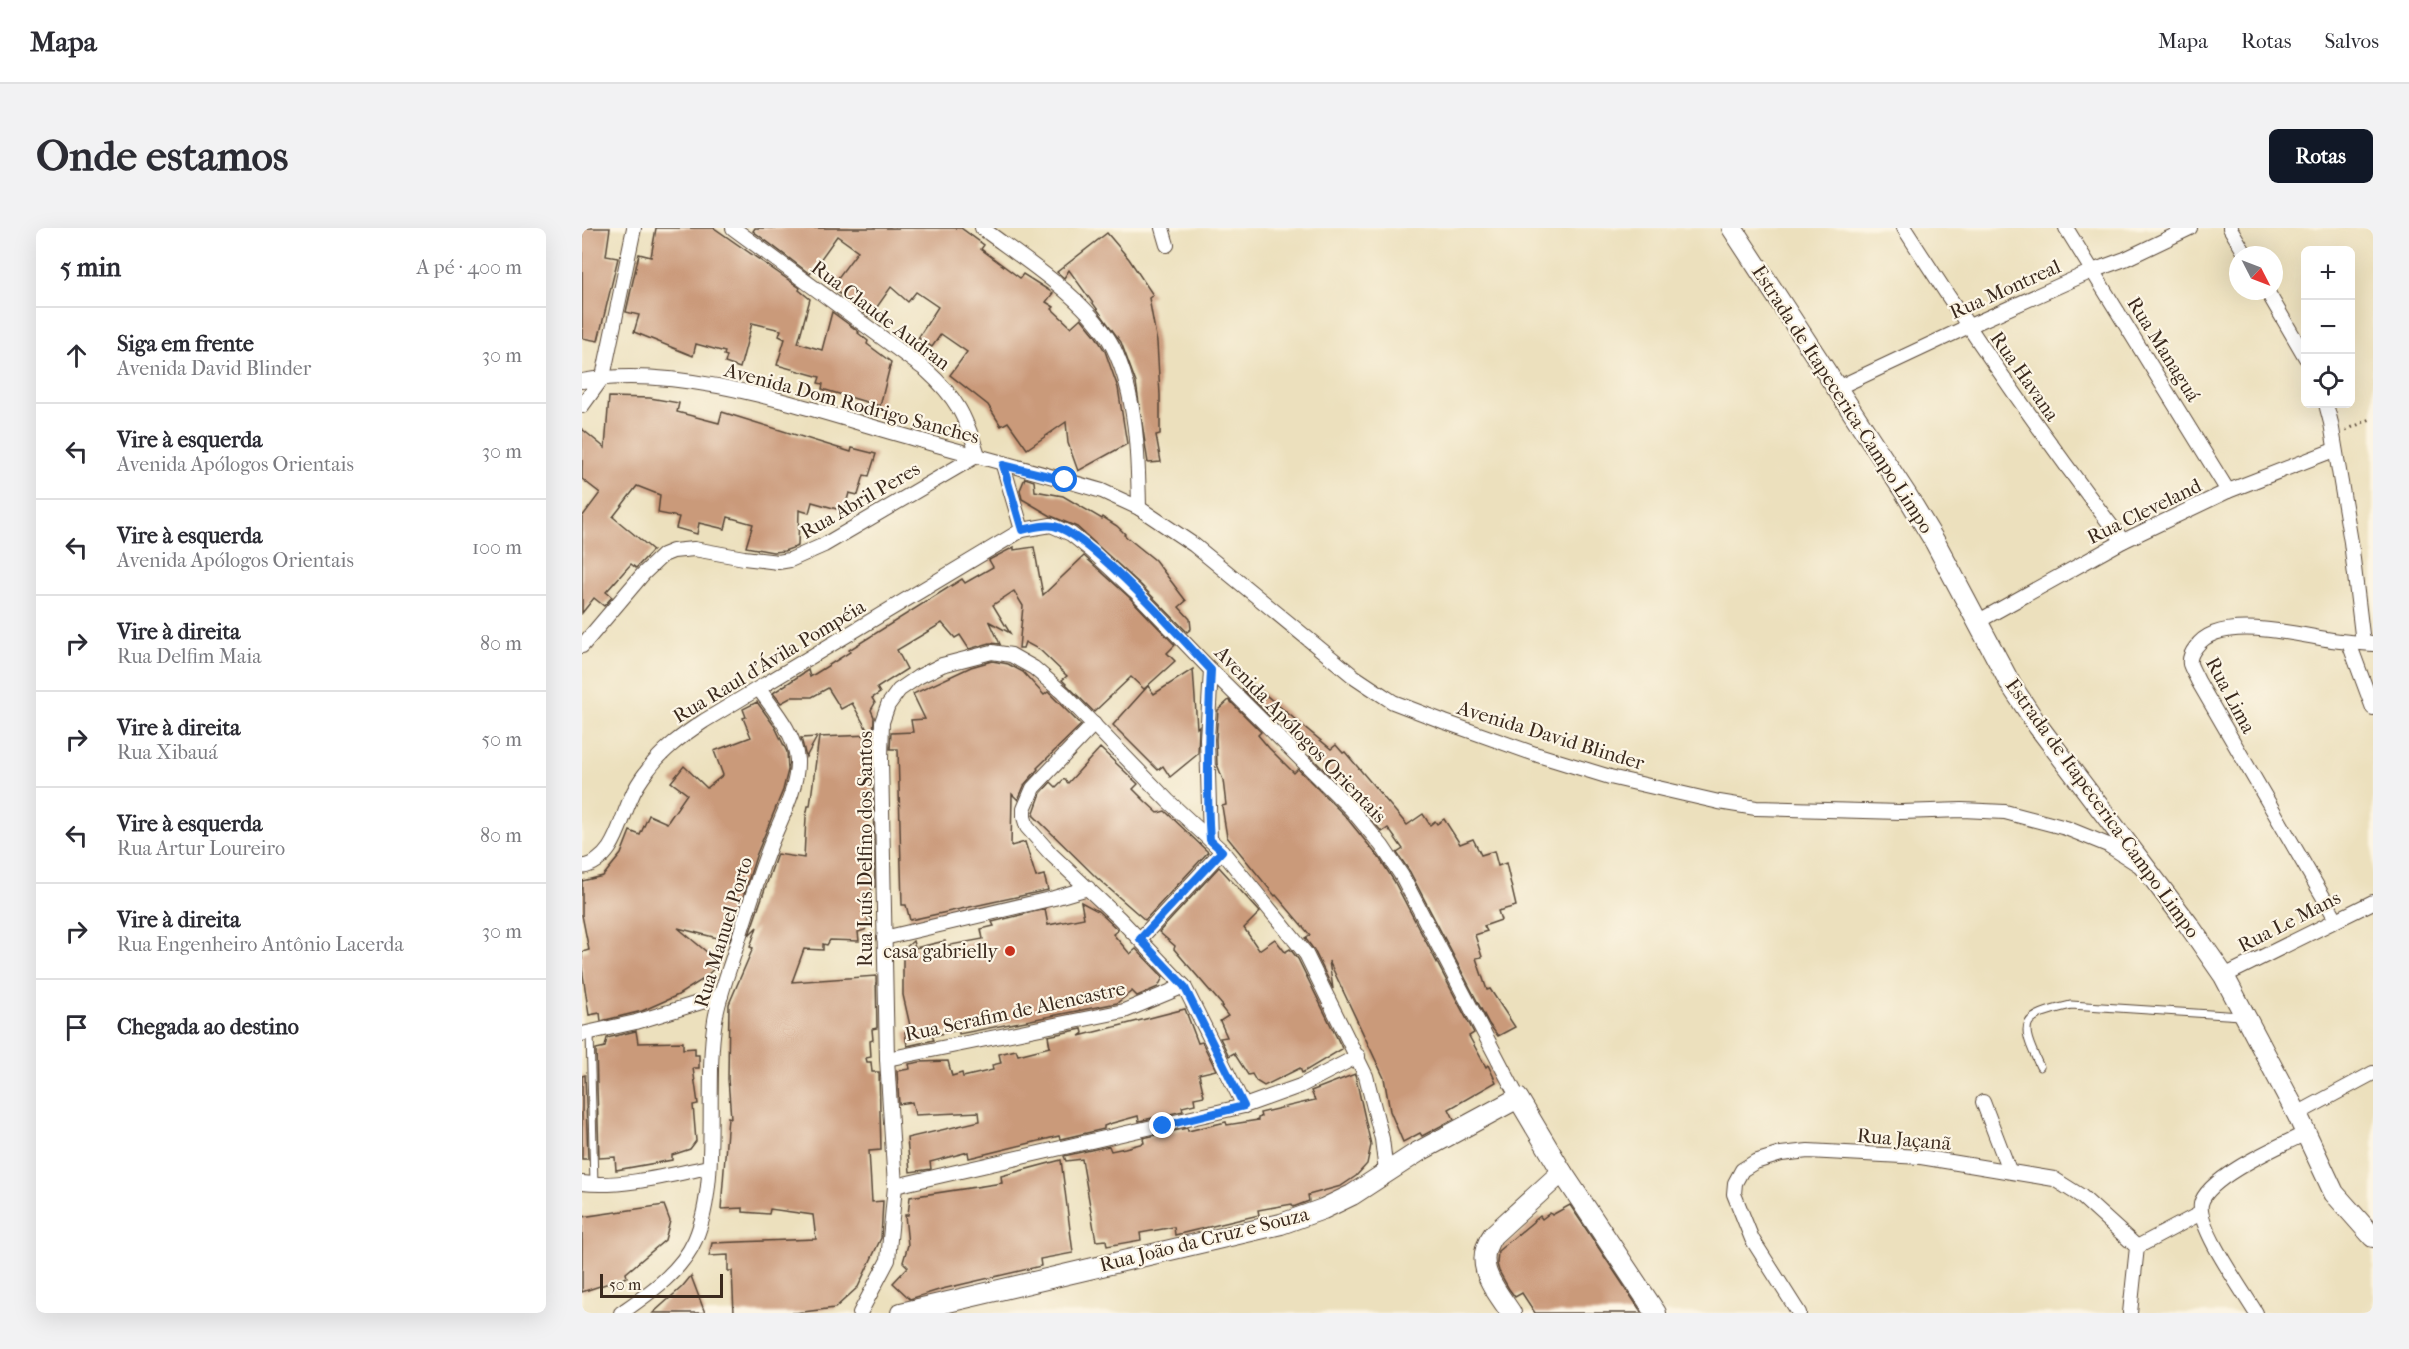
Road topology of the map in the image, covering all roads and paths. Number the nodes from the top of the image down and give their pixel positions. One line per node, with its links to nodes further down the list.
1 (634, 228): 16 (street)
2 (733, 228): 23 (street, Rua Claude Audran)
3 (982, 228): 26 (street)
4 (1162, 228): 10 (street)
5 (1732, 228): 18 (main road, Estrada de Itapecerica-Campo Limpo)
6 (1904, 228): 14 (street, Rua Havana)
7 (2066, 228): 12 (street, Rua Managuá)
8 (2190, 228): 12 (street, Rua Montreal)
9 (2230, 228): 11 (street)
10 (1167, 245)
11 (2241, 246)
12 (2092, 271): 14 (street, Rua Montreal); 25 (street, Rua Managuá)
13 (2272, 300): 15 (street)
14 (1967, 327): 18 (street, Rua Montreal); 28 (street, Rua Havana)
15 (2304, 354)
16 (603, 377): 17 (street, Avenida Dom Rodrigo Sanches); 19 (street); 23 (street, Avenida Dom Rodrigo Sanches)
17 (582, 381)
18 (1837, 388): 29 (main road, Estrada de Itapecerica-Campo Limpo)
19 (582, 406)
20 (2326, 408): 22 (street)
21 (2373, 418): 22 (path)
22 (2334, 443): 25 (street, Rua Cleveland); 31 (street)
23 (978, 455): 24 (street, Avenida Dom Rodrigo Sanches); 32 (street, Rua Abril Peres)
24 (1003, 465): 26 (street, Avenida David Blinder); 27 (street)
25 (2228, 491): 28 (street, Rua Cleveland)
26 (1139, 508): 40 (street, Avenida David Blinder)
27 (1022, 530): 33 (street, Avenida Apólogos Orientais); 34 (street, Rua Raul d'Ávila Pompéia)
28 (2124, 541): 29 (street, Rua Cleveland)
29 (1977, 622): 40 (main road, Estrada de Itapecerica-Campo Limpo)
30 (2349, 643): 31 (street, Rua Lima); 35 (street); 43 (street, Rua Lima)
31 (2368, 643)
32 (582, 646)
33 (1211, 670): 37 (street); 55 (street, Avenida Apólogos Orientais)
34 (759, 689): 39 (street, Rua Raul d'Ávila Pompéia); 48 (street, Rua Manuel Porto)
35 (2373, 708)
36 (1094, 724): 37 (street, Rua Luís Delfino dos Santos); 41 (street); 44 (street, Rua Luís Delfino dos Santos)
37 (1210, 840): 38 (street, Rua Luís Delfino dos Santos)
38 (1222, 851): 45 (street); 51 (street, Rua Luís Delfino dos Santos)
39 (582, 867)
40 (2149, 872): 46 (main road, Estrada de Itapecerica-Campo Limpo)
41 (1088, 888): 44 (street); 45 (street)
42 (2373, 902): 43 (street, Rua Le Mans)
43 (2336, 919): 46 (street, Rua Le Mans)
44 (884, 938): 52 (street, Rua Luís Delfino dos Santos)
45 (1140, 939): 47 (street)
46 (2224, 976): 49 (main road, Estrada de Itapecerica-Campo Limpo)
47 (1184, 986): 52 (street, Rua Serafim de Alencastre); 57 (street)
48 (721, 996): 50 (street); 60 (street, Rua Manuel Porto)
49 (2246, 1016): 53 (lane); 58 (main road, Estrada de Itapecerica-Campo Limpo)
50 (584, 1033): 64 (lane)
51 (1358, 1056): 57 (street); 62 (street, Rua Luís Delfino dos Santos)
52 (887, 1059): 65 (street, Rua Luís Delfino dos Santos)
53 (2040, 1067)
54 (2373, 1073): 58 (street)
55 (1518, 1098): 62 (main road, Rua João da Cruz e Souza); 63 (main road)
56 (1983, 1102): 61 (street)
57 (1244, 1106): 65 (street)
58 (2297, 1114): 59 (main road, Estrada de Itapecerica-Campo Limpo)
59 (2306, 1133): 66 (street); 67 (main road, Estrada de Itapecerica-Campo Limpo)
60 (708, 1167): 64 (street); 69 (street, Rua Manuel Porto)
61 (2010, 1170): 68 (street, Rua Jaçanã); 74 (street, Rua Jaçanã)
62 (1386, 1172): 71 (main road, Rua João da Cruz e Souza)
63 (1562, 1172): 72 (main road); 73 (main road)
64 (588, 1184)
65 (895, 1186): 70 (street, Rua Luís Delfino dos Santos)
66 (2201, 1213): 68 (street); 76 (street)
67 (2373, 1237)
68 (2137, 1246): 75 (street)
69 (621, 1313)
70 (860, 1313)
71 (901, 1313)
72 (1511, 1313)
73 (1656, 1313)
74 (1799, 1313)
75 (2130, 1313)
76 (2256, 1313)

